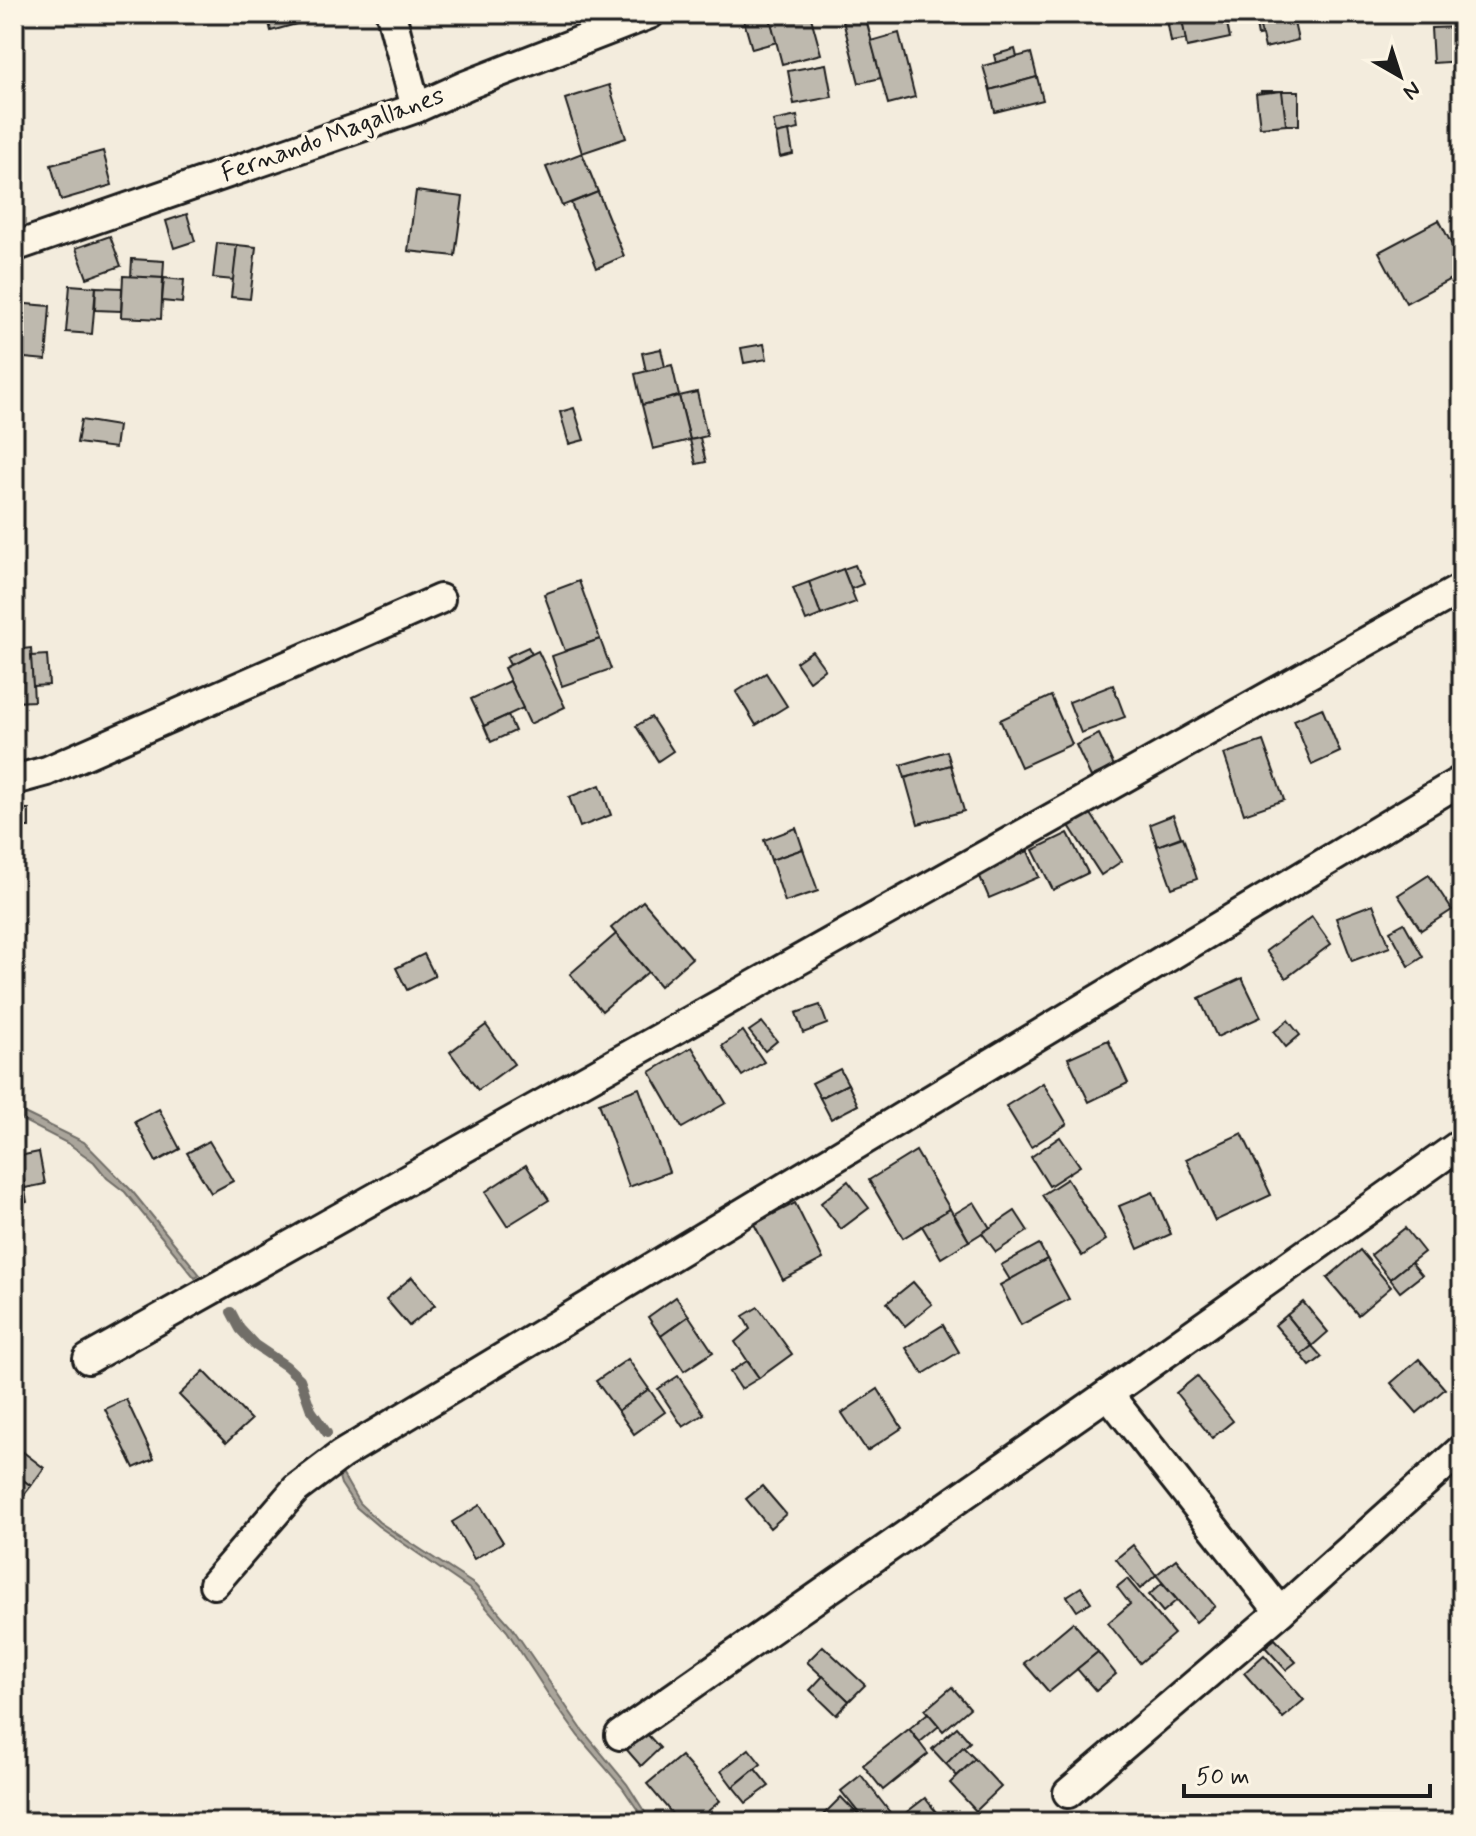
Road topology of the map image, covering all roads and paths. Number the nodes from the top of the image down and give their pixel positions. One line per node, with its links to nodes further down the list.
1 (391, 14): 3 (street)
2 (650, 14): 3 (street, Fernando Magallanes)
3 (416, 108): 4 (street, Fernando Magallanes)
4 (14, 247)
5 (1462, 588): 10 (street)
6 (440, 599): 7 (street)
7 (14, 780)
8 (1462, 780): 13 (street)
9 (1462, 1143): 11 (street)
10 (88, 1359)
11 (1108, 1394): 14 (street); 15 (street)
12 (1462, 1449): 14 (street)
13 (214, 1584)
14 (1280, 1612): 16 (street)
15 (620, 1735)
16 (1068, 1793)

